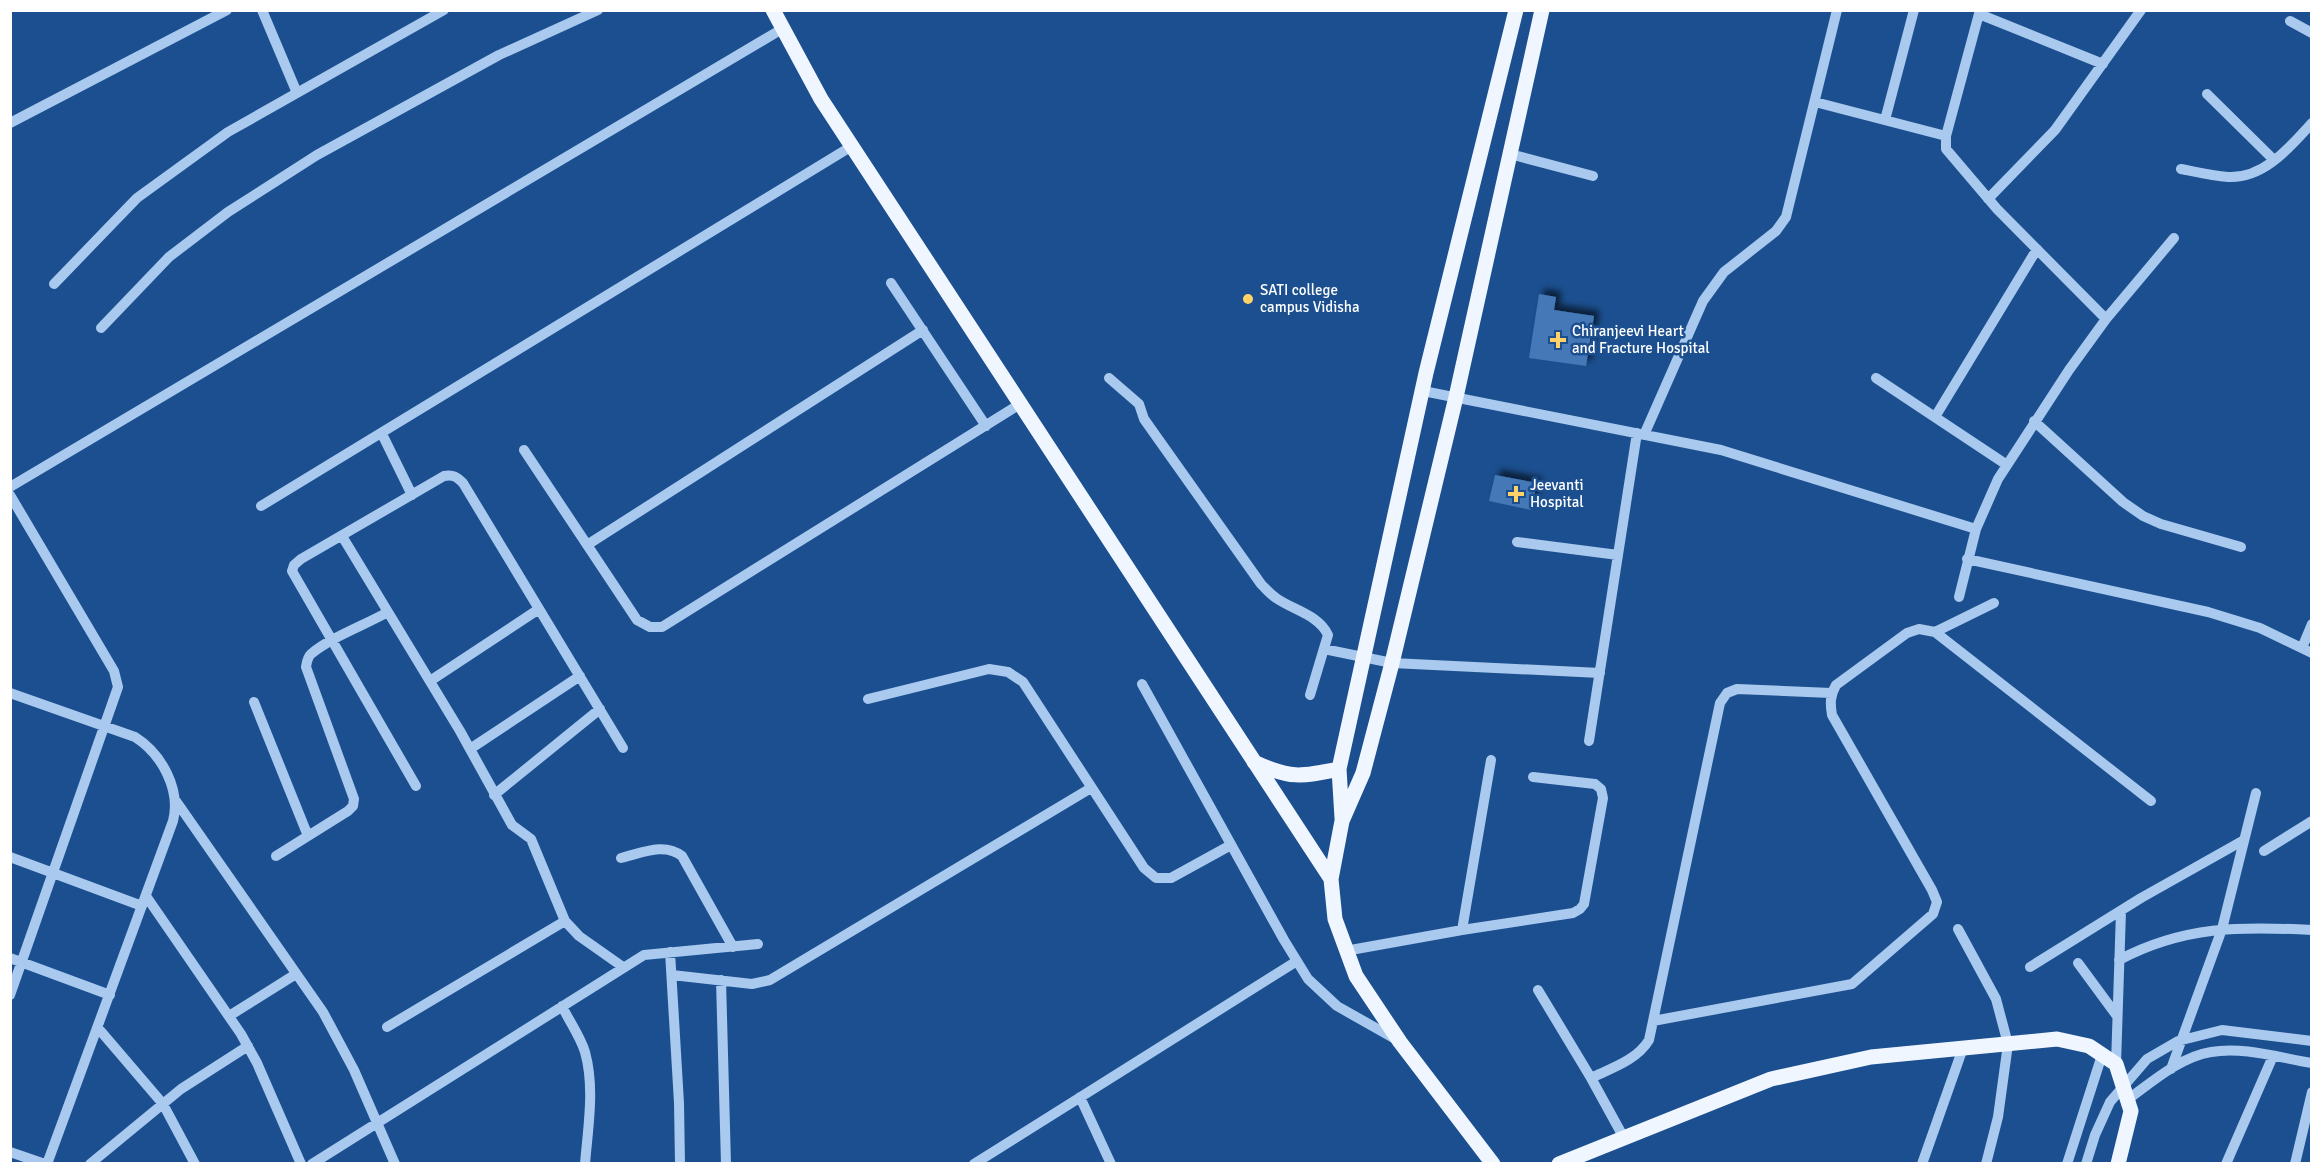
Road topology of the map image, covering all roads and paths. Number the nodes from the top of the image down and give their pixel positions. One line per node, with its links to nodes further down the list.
1 (227, 10): 20 (street)
2 (262, 10): 16 (street)
3 (444, 10): 16 (street)
4 (598, 10): 34 (street)
5 (773, 10): 13 (main road)
6 (1516, 10): 38 (main road)
7 (1542, 10): 24 (main road)
8 (1837, 10): 18 (street)
9 (1914, 10): 19 (street)
10 (2141, 10): 15 (street)
11 (1980, 12): 15 (street); 22 (street)
12 (2290, 21): 14 (street)
13 (782, 29): 23 (main road); 48 (street)
14 (2312, 33)
15 (2103, 63): 28 (street)
16 (297, 93): 32 (street)
17 (2207, 94): 25 (street)
18 (1815, 102): 19 (street); 45 (street)
19 (1885, 120): 22 (street)
20 (10, 123)
21 (2312, 123): 25 (street)
22 (1946, 136): 28 (street)
23 (852, 146): 40 (main road); 44 (street)
24 (1510, 154): 27 (street); 39 (main road)
25 (2274, 160): 26 (street)
26 (2181, 169)
27 (1593, 176)
28 (1989, 199): 30 (street)
29 (2174, 238): 33 (street)
30 (2037, 249): 33 (street); 41 (street)
31 (891, 283): 35 (street)
32 (54, 284)
33 (2106, 319): 42 (street)
34 (101, 328)
35 (923, 330): 43 (street); 55 (street)
36 (1109, 378): 66 (street)
37 (1876, 378): 41 (street)
38 (1423, 390): 39 (street); 68 (main road)
39 (1456, 397): 45 (street); 69 (main road)
40 (1020, 404): 43 (street); 85 (main road)
41 (1935, 417): 47 (street)
42 (2034, 421): 47 (street); 56 (street)
43 (986, 426): 55 (street)
44 (382, 434): 50 (street); 51 (street)
45 (1641, 434): 52 (street); 57 (street)
46 (524, 450): 55 (street)
47 (2007, 465): 52 (street)
48 (10, 487)
49 (10, 495): 80 (street)
50 (412, 495): 53 (street); 61 (street)
51 (261, 506)
52 (1976, 529): 58 (street)
53 (342, 536): 62 (street); 65 (street)
54 (1517, 542): 57 (street)
55 (587, 545)
56 (2241, 547)
57 (1618, 555): 70 (street)
58 (1967, 559): 59 (street); 67 (street)
59 (1959, 597)
60 (1994, 603): 64 (street)
61 (539, 609): 71 (street); 72 (street)
62 (388, 612): 65 (street); 72 (street)
63 (2312, 624): 67 (street)
64 (1935, 632): 75 (street); 93 (street)
65 (333, 641): 88 (street); 96 (street)
66 (1324, 649): 68 (street); 76 (street)
67 (2307, 651)
68 (1364, 657): 69 (street); 86 (main road)
69 (1392, 663): 70 (street); 94 (main road)
70 (1600, 673): 81 (street)
71 (580, 676): 79 (street); 83 (street)
72 (430, 681): 83 (street)
73 (1142, 684): 98 (street)
74 (10, 693): 80 (street)
75 (1831, 693): 132 (street); 132 (street)
76 (1310, 695)
77 (868, 699): 89 (street)
78 (254, 702): 96 (street)
79 (600, 709): 82 (street); 91 (street)
80 (105, 727): 92 (street); 103 (street)
81 (1589, 741)
82 (623, 748)
83 (470, 749): 91 (street)
84 (1491, 760): 110 (street)
85 (1254, 762): 86 (main road); 104 (main road)
86 (1339, 769): 94 (main road)
87 (1533, 777): 110 (street)
88 (416, 786)
89 (1091, 788): 98 (street); 125 (street)
90 (2256, 793): 97 (street)
91 (494, 795): 107 (street)
92 (176, 801): 105 (street); 123 (street)
93 (2151, 801)
94 (1342, 821): 104 (main road)
95 (2312, 821): 99 (street)
96 (308, 837): 100 (street)
97 (2244, 840): 106 (street); 109 (street)
98 (1231, 845): 118 (street)
99 (2264, 851)
100 (276, 856)
101 (10, 857): 103 (street)
102 (621, 858): 113 (street)
103 (53, 873): 105 (street); 119 (street)
104 (1331, 879): 114 (main road)
105 (144, 901): 128 (street); 130 (street)
106 (2121, 910): 117 (street); 122 (street)
107 (565, 921): 121 (street); 133 (street)
108 (1958, 929): 137 (street)
109 (2222, 929): 111 (street); 117 (street); 144 (street)
110 (1462, 930): 114 (street)
111 (2312, 930)
112 (758, 944): 113 (street)
113 (734, 946): 115 (street)
114 (1345, 951): 136 (main road)
115 (670, 952): 121 (street); 124 (street)
116 (10, 958): 119 (street)
117 (2119, 960): 131 (street)
118 (1297, 961): 136 (street); 147 (street)
119 (22, 962): 127 (street); 128 (street)
120 (2078, 963): 131 (street)
121 (623, 967): 129 (street)
122 (2030, 967)
123 (296, 974): 130 (street); 150 (street)
124 (672, 975): 125 (street); 160 (street)
125 (721, 980): 161 (street)
126 (1538, 990): 145 (street)
127 (10, 995)
128 (110, 995): 134 (street)
129 (562, 1006): 150 (street); 159 (street)
130 (229, 1016): 138 (street)
131 (2117, 1016): 143 (street)
132 (1653, 1021): 145 (street)
133 (387, 1027)
134 (98, 1028): 149 (street); 153 (street)
135 (2312, 1041): 169 (street)
136 (1400, 1042): 164 (main road)
137 (2008, 1044): 139 (main road); 140 (main road); 167 (street)
138 (248, 1046): 149 (street); 156 (street)
139 (1964, 1048): 151 (main road); 166 (street)
140 (2102, 1055): 143 (main road); 168 (street)
141 (2273, 1056): 142 (street); 144 (street); 171 (street)
142 (2312, 1063)
143 (2116, 1064): 148 (main road)
144 (2171, 1069): 148 (street)
145 (1591, 1078): 151 (street)
146 (2312, 1092): 172 (street)
147 (1080, 1097): 162 (street); 163 (street)
148 (2127, 1100): 170 (main road)
149 (163, 1104): 154 (street); 155 (street)
150 (377, 1124): 157 (street); 158 (street)
151 (1624, 1138): 165 (main road)
152 (10, 1152): 153 (street)
153 (46, 1164)
154 (90, 1164)
155 (195, 1164)
156 (301, 1164)
157 (312, 1164)
158 (395, 1164)
159 (585, 1164)
160 (680, 1164)
161 (726, 1164)
162 (974, 1164)
163 (1111, 1164)
164 (1493, 1164)
165 (1559, 1164)
166 (1922, 1164)
167 (1986, 1164)
168 (2067, 1164)
169 (2086, 1164)
170 (2118, 1164)
171 (2226, 1164)
172 (2295, 1164)

